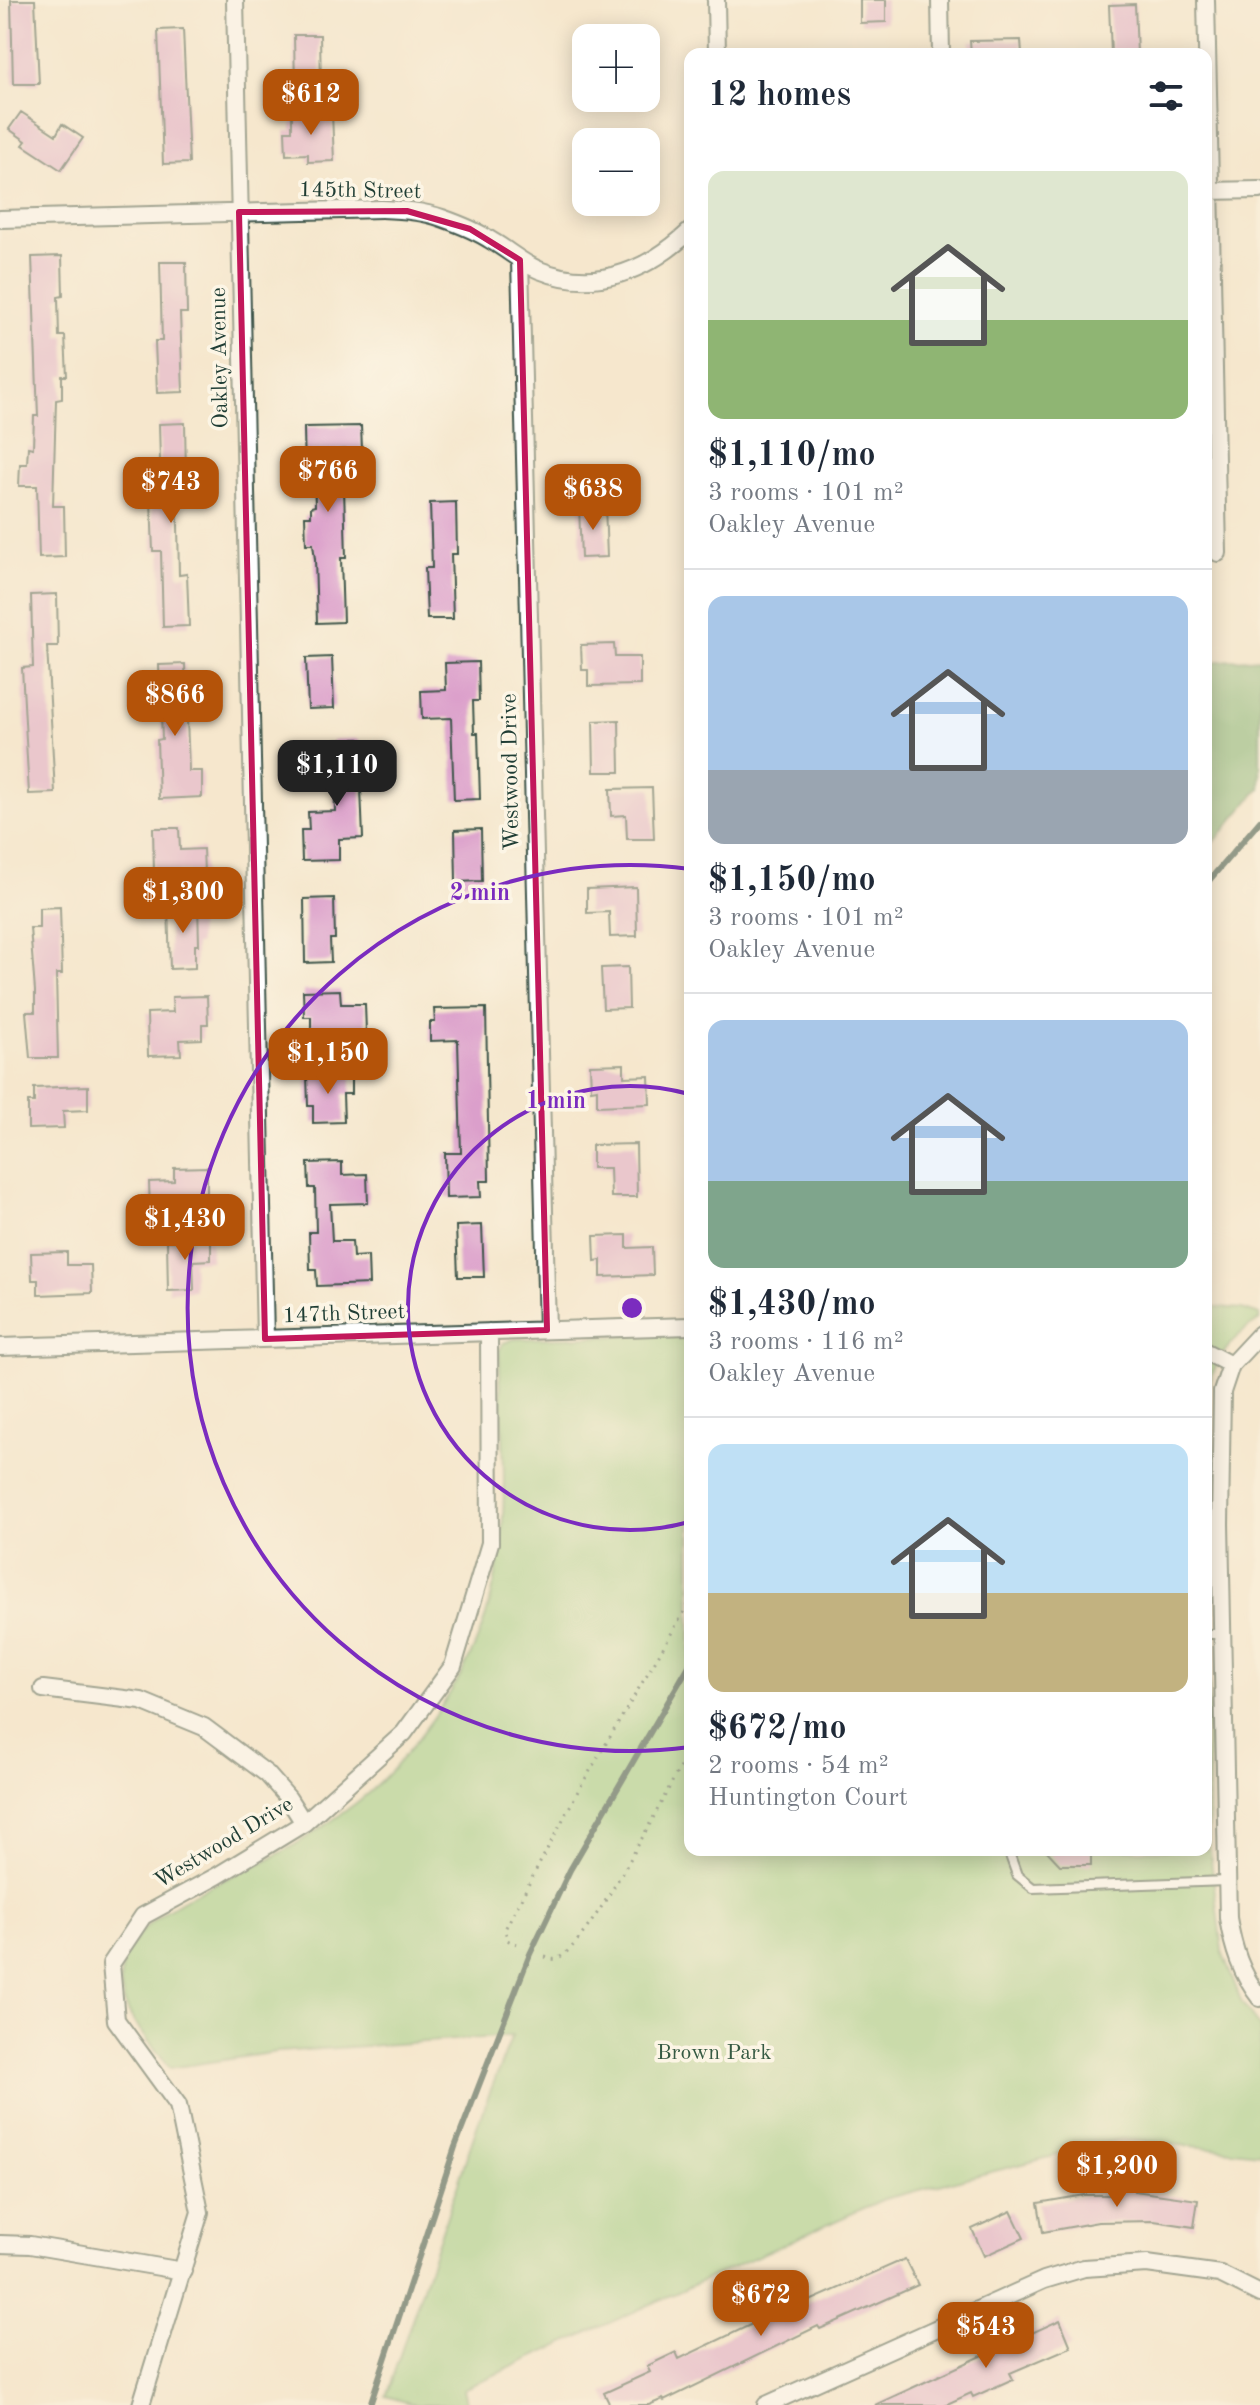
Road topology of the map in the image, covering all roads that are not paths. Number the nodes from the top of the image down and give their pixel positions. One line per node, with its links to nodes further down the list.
1 (235, 0): 10 (street, Oakley Avenue)
2 (716, 0): 5 (street)
3 (940, 0): 6 (street)
4 (1206, 0): 7 (street)
5 (717, 48)
6 (941, 48)
7 (1207, 48)
8 (1260, 190): 9 (street)
9 (1212, 191)
10 (239, 212): 11 (street, 145th Street); 13 (street, 145th Street); 20 (street, Oakley Avenue)
11 (0, 219)
12 (684, 237): 13 (street, 145th Street)
13 (520, 260): 17 (street, Westwood Drive)
14 (1212, 336): 15 (street)
15 (1218, 553)
16 (684, 1326): 17 (street, 147th Street)
17 (547, 1330): 18 (street, 147th Street)
18 (489, 1332): 20 (street, 147th Street); 28 (street, Westwood Drive)
19 (1260, 1334): 23 (street)
20 (265, 1339): 21 (street, 147th Street)
21 (0, 1347)
22 (1212, 1355): 23 (street)
23 (1231, 1365): 24 (street)
24 (1213, 1522): 25 (street)
25 (1215, 1574): 26 (street)
26 (1214, 1634): 30 (street)
27 (43, 1689): 28 (street)
28 (304, 1823): 33 (street, Westwood Drive)
29 (1010, 1856): 30 (lane)
30 (1227, 1881): 31 (street)
31 (1260, 1998)
32 (0, 2244): 33 (street)
33 (183, 2271): 35 (street, Westwood Drive)
34 (1260, 2294): 36 (street)
35 (141, 2405)
36 (766, 2405)

